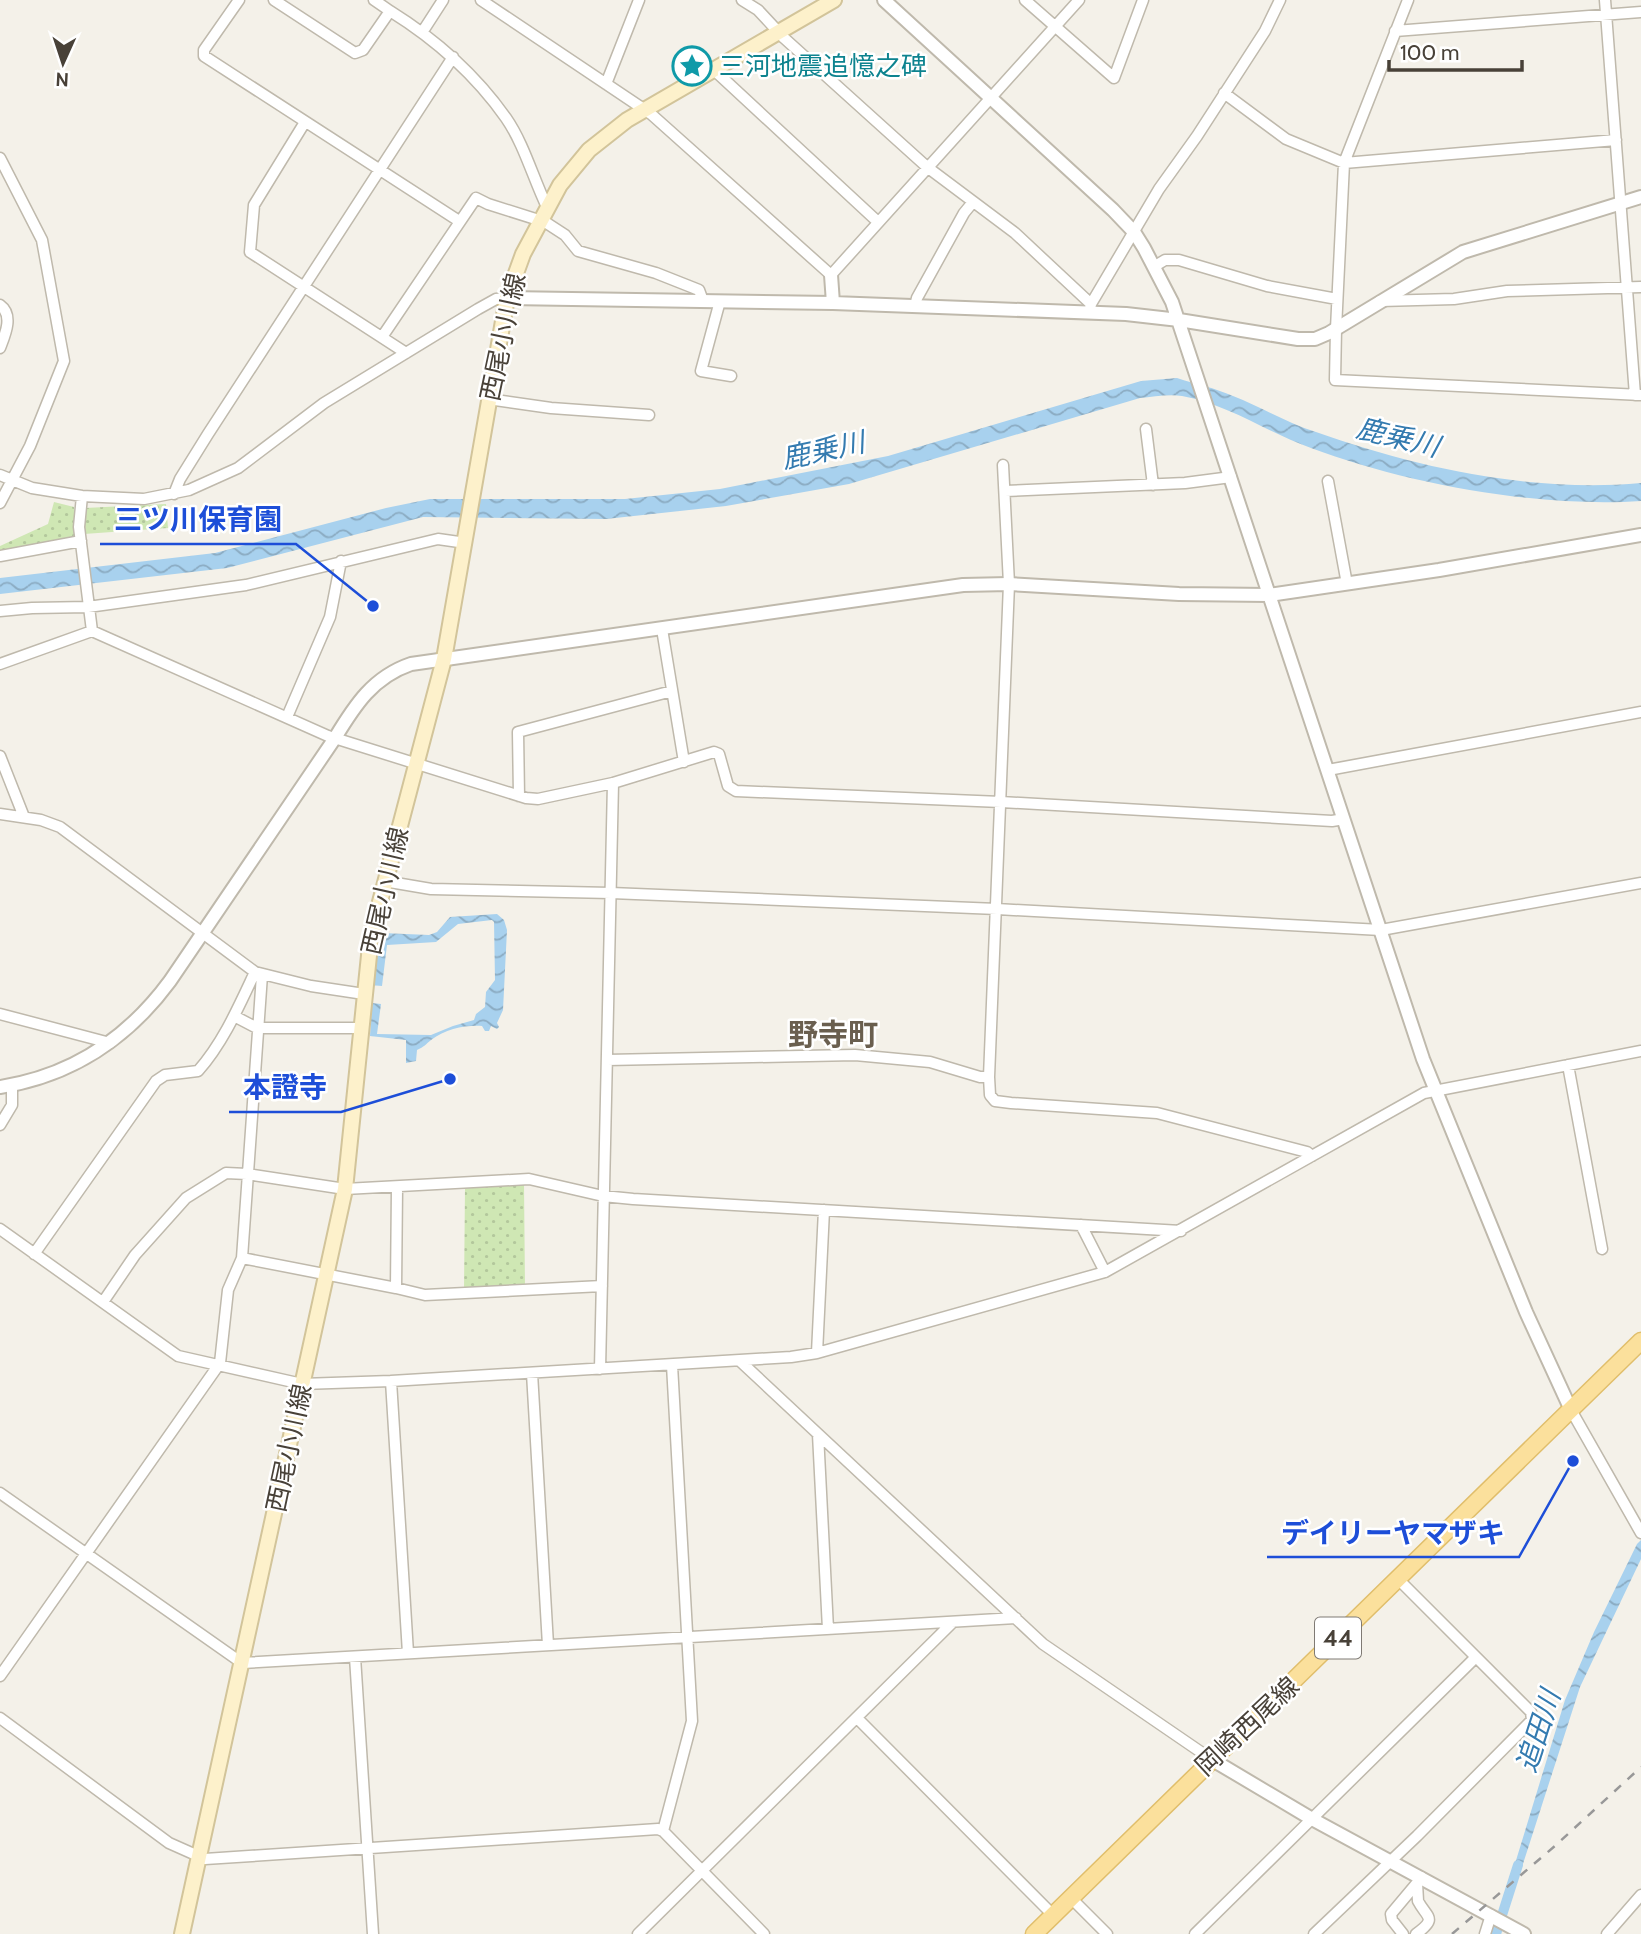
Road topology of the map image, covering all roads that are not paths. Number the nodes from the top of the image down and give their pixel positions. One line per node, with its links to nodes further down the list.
1 (239, 0): 29 (street)
2 (274, 0): 16 (street)
3 (374, 0): 16 (street)
4 (443, 0): 20 (street)
5 (481, 0): 25 (street)
6 (639, 0): 25 (street)
7 (742, 0): 22 (street)
8 (834, 0): 22 (main road, 西尾小川線)
9 (884, 0): 27 (street)
10 (1025, 0): 19 (street)
11 (1079, 0): 19 (street)
12 (1143, 0): 19 (street)
13 (1280, 0): 26 (street)
14 (1408, 0): 21 (street)
15 (1605, 0): 18 (street)
16 (390, 11): 20 (street)
17 (1641, 12): 18 (street)
18 (1606, 14): 21 (street); 30 (street)
19 (1054, 27): 27 (street)
20 (423, 31): 23 (street)
21 (1395, 31): 32 (street)
22 (779, 33): 24 (main road, 西尾小川線); 33 (street)
23 (453, 57): 34 (street); 38 (street)
24 (714, 70): 28 (main road, 西尾小川線); 40 (street)
25 (606, 85): 28 (street)
26 (1224, 93): 32 (street); 41 (street)
27 (989, 98): 33 (street); 41 (street)
28 (645, 110): 38 (main road, 西尾小川線); 43 (street)
29 (305, 122): 34 (street); 44 (street)
30 (1616, 140): 32 (street); 37 (street)
31 (0, 158): 69 (street)
32 (1344, 163): 48 (street)
33 (927, 167): 36 (street); 40 (street)
34 (379, 170): 39 (street); 44 (street)
35 (1641, 197): 37 (street)
36 (973, 202): 54 (street); 55 (street)
37 (1621, 203): 46 (street); 51 (street)
38 (543, 213): 39 (street); 47 (main road, 西尾小川線); 49 (street)
39 (459, 221): 58 (street)
40 (878, 222): 43 (street)
41 (1134, 232): 42 (street); 55 (street)
42 (1155, 266): 48 (street); 56 (street)
43 (831, 275): 52 (street)
44 (304, 287): 58 (street); 73 (street)
45 (1641, 287): 46 (street)
46 (1628, 288): 51 (street); 62 (street)
47 (507, 298): 49 (street); 60 (street); 63 (main road, 西尾小川線)
48 (1337, 299): 57 (street)
49 (703, 301): 50 (street)
50 (720, 301): 52 (street); 61 (street)
51 (1380, 301): 57 (street)
52 (832, 303): 54 (street)
53 (0, 305): 59 (street)
54 (915, 306): 55 (street)
55 (1090, 309): 56 (street)
56 (1179, 320): 57 (street); 68 (street)
57 (1336, 329): 62 (street)
58 (382, 337): 60 (street)
59 (0, 348)
60 (406, 353): 73 (street)
61 (731, 376)
62 (1638, 395)
63 (488, 399): 64 (street); 77 (main road, 西尾小川線)
64 (649, 415)
65 (1146, 429): 71 (street)
66 (1003, 466): 72 (street)
67 (0, 475): 69 (street)
68 (1231, 477): 71 (street); 83 (street)
69 (11, 481): 74 (street); 75 (street)
70 (1328, 481): 82 (street)
71 (1153, 485): 72 (street)
72 (1005, 491): 81 (street)
73 (174, 494): 74 (street)
74 (82, 496): 78 (street)
75 (0, 503)
76 (1641, 535): 82 (street)
77 (466, 539): 80 (street); 88 (main road, 西尾小川線)
78 (82, 545): 79 (street); 84 (street)
79 (0, 556)
80 (341, 561): 84 (street); 92 (street)
81 (1009, 584): 83 (street); 86 (street); 100 (street)
82 (1347, 584): 83 (street)
83 (1269, 595): 97 (street)
84 (88, 603): 85 (street); 87 (street)
85 (0, 611)
86 (662, 629): 88 (street); 90 (street)
87 (92, 631): 89 (street); 92 (street)
88 (444, 659): 93 (street); 96 (main road, 西尾小川線)
89 (0, 664)
90 (672, 691): 95 (street); 99 (street)
91 (1641, 712): 97 (street)
92 (287, 717): 93 (street)
93 (335, 738): 96 (street); 109 (street)
94 (0, 756): 102 (street)
95 (684, 762): 98 (street); 100 (street)
96 (417, 764): 99 (street); 104 (main road, 西尾小川線)
97 (1328, 770): 103 (street)
98 (613, 783): 99 (street); 106 (street)
99 (519, 796)
100 (1001, 802): 103 (street); 107 (street)
101 (0, 814): 102 (street)
102 (24, 817): 109 (street)
103 (1344, 819): 108 (street)
104 (384, 881): 106 (street); 111 (main road, 西尾小川線)
105 (1641, 883): 108 (street)
106 (611, 893): 107 (street); 118 (street)
107 (997, 909): 108 (street); 120 (street)
108 (1381, 930): 122 (street)
109 (202, 932): 110 (street); 116 (street)
110 (258, 973): 111 (street); 113 (street); 114 (street)
111 (364, 994): 115 (main road, 西尾小川線)
112 (0, 1014): 116 (street)
113 (234, 1016): 114 (street); 134 (street)
114 (257, 1028): 115 (street); 125 (street)
115 (362, 1028): 127 (main road, 西尾小川線)
116 (110, 1043): 121 (street)
117 (1641, 1051): 119 (street)
118 (607, 1060): 120 (street); 128 (street)
119 (1568, 1065): 122 (street); 133 (street)
120 (989, 1077): 124 (street)
121 (6, 1086): 123 (street)
122 (1434, 1089): 124 (street); 150 (street)
123 (0, 1125)
124 (1311, 1156): 132 (street)
125 (247, 1174): 127 (street); 135 (street); 140 (street)
126 (397, 1188): 127 (street); 128 (street); 139 (street)
127 (345, 1189): 137 (main road, 西尾小川線)
128 (603, 1196): 129 (street); 138 (street)
129 (824, 1210): 130 (street); 142 (street)
130 (1081, 1225): 132 (street); 136 (street)
131 (0, 1230): 134 (street)
132 (1181, 1231): 136 (street)
133 (1602, 1249)
134 (34, 1254): 140 (street)
135 (242, 1258): 137 (street); 145 (street)
136 (1105, 1272): 142 (street)
137 (327, 1275): 139 (street); 149 (main road, 西尾小川線)
138 (602, 1286): 139 (street); 146 (street)
139 (396, 1288)
140 (103, 1302): 145 (street)
141 (1641, 1341): 150 (main road, 岡崎西尾線 / 44)
142 (817, 1353): 143 (street)
143 (740, 1361): 144 (street); 151 (street)
144 (673, 1365): 146 (street); 159 (street)
145 (218, 1366): 149 (street); 154 (street)
146 (600, 1369): 147 (street)
147 (532, 1373): 148 (street); 160 (street)
148 (391, 1381): 149 (street); 161 (street)
149 (302, 1384): 164 (main road, 西尾小川線)
150 (1571, 1410): 153 (street); 155 (main road, 岡崎西尾線 / 44)
151 (818, 1434): 156 (street); 158 (street)
152 (0, 1493): 154 (street)
153 (1641, 1533)
154 (86, 1554): 164 (street); 165 (street)
155 (1398, 1579): 163 (street); 168 (main road, 岡崎西尾線 / 44)
156 (1016, 1618): 157 (street); 168 (street)
157 (952, 1623): 158 (street); 167 (street)
158 (828, 1629): 159 (street)
159 (688, 1637): 160 (street); 170 (street)
160 (548, 1645): 161 (street)
161 (408, 1653): 162 (street)
162 (355, 1657): 164 (street); 171 (street)
163 (1476, 1657): 169 (street); 173 (street)
164 (242, 1662): 172 (main road, 西尾小川線)
165 (0, 1676)
166 (0, 1718): 172 (street)
167 (857, 1718): 174 (street); 178 (street)
168 (1211, 1759): 169 (street); 177 (main road, 岡崎西尾線 / 44)
169 (1312, 1819): 173 (street); 186 (street)
170 (663, 1831): 171 (street); 174 (street)
171 (367, 1849): 172 (street); 181 (street)
172 (200, 1857): 180 (main road, 西尾小川線)
173 (1391, 1861): 175 (street); 187 (street)
174 (702, 1872): 182 (street); 183 (street)
175 (1419, 1880): 179 (street); 188 (street); 189 (street)
176 (1641, 1895): 192 (street)
177 (1071, 1898): 178 (main road, 岡崎西尾線 / 44); 185 (street)
178 (1053, 1915): 184 (main road, 岡崎西尾線 / 44)
179 (1493, 1916): 190 (street); 191 (street)
180 (182, 1934)
181 (373, 1934)
182 (638, 1934)
183 (764, 1934)
184 (1034, 1934)
185 (1107, 1934)
186 (1195, 1934)
187 (1314, 1934)
188 (1404, 1934)
189 (1416, 1934)
190 (1485, 1934)
191 (1524, 1934)
192 (1607, 1934)

